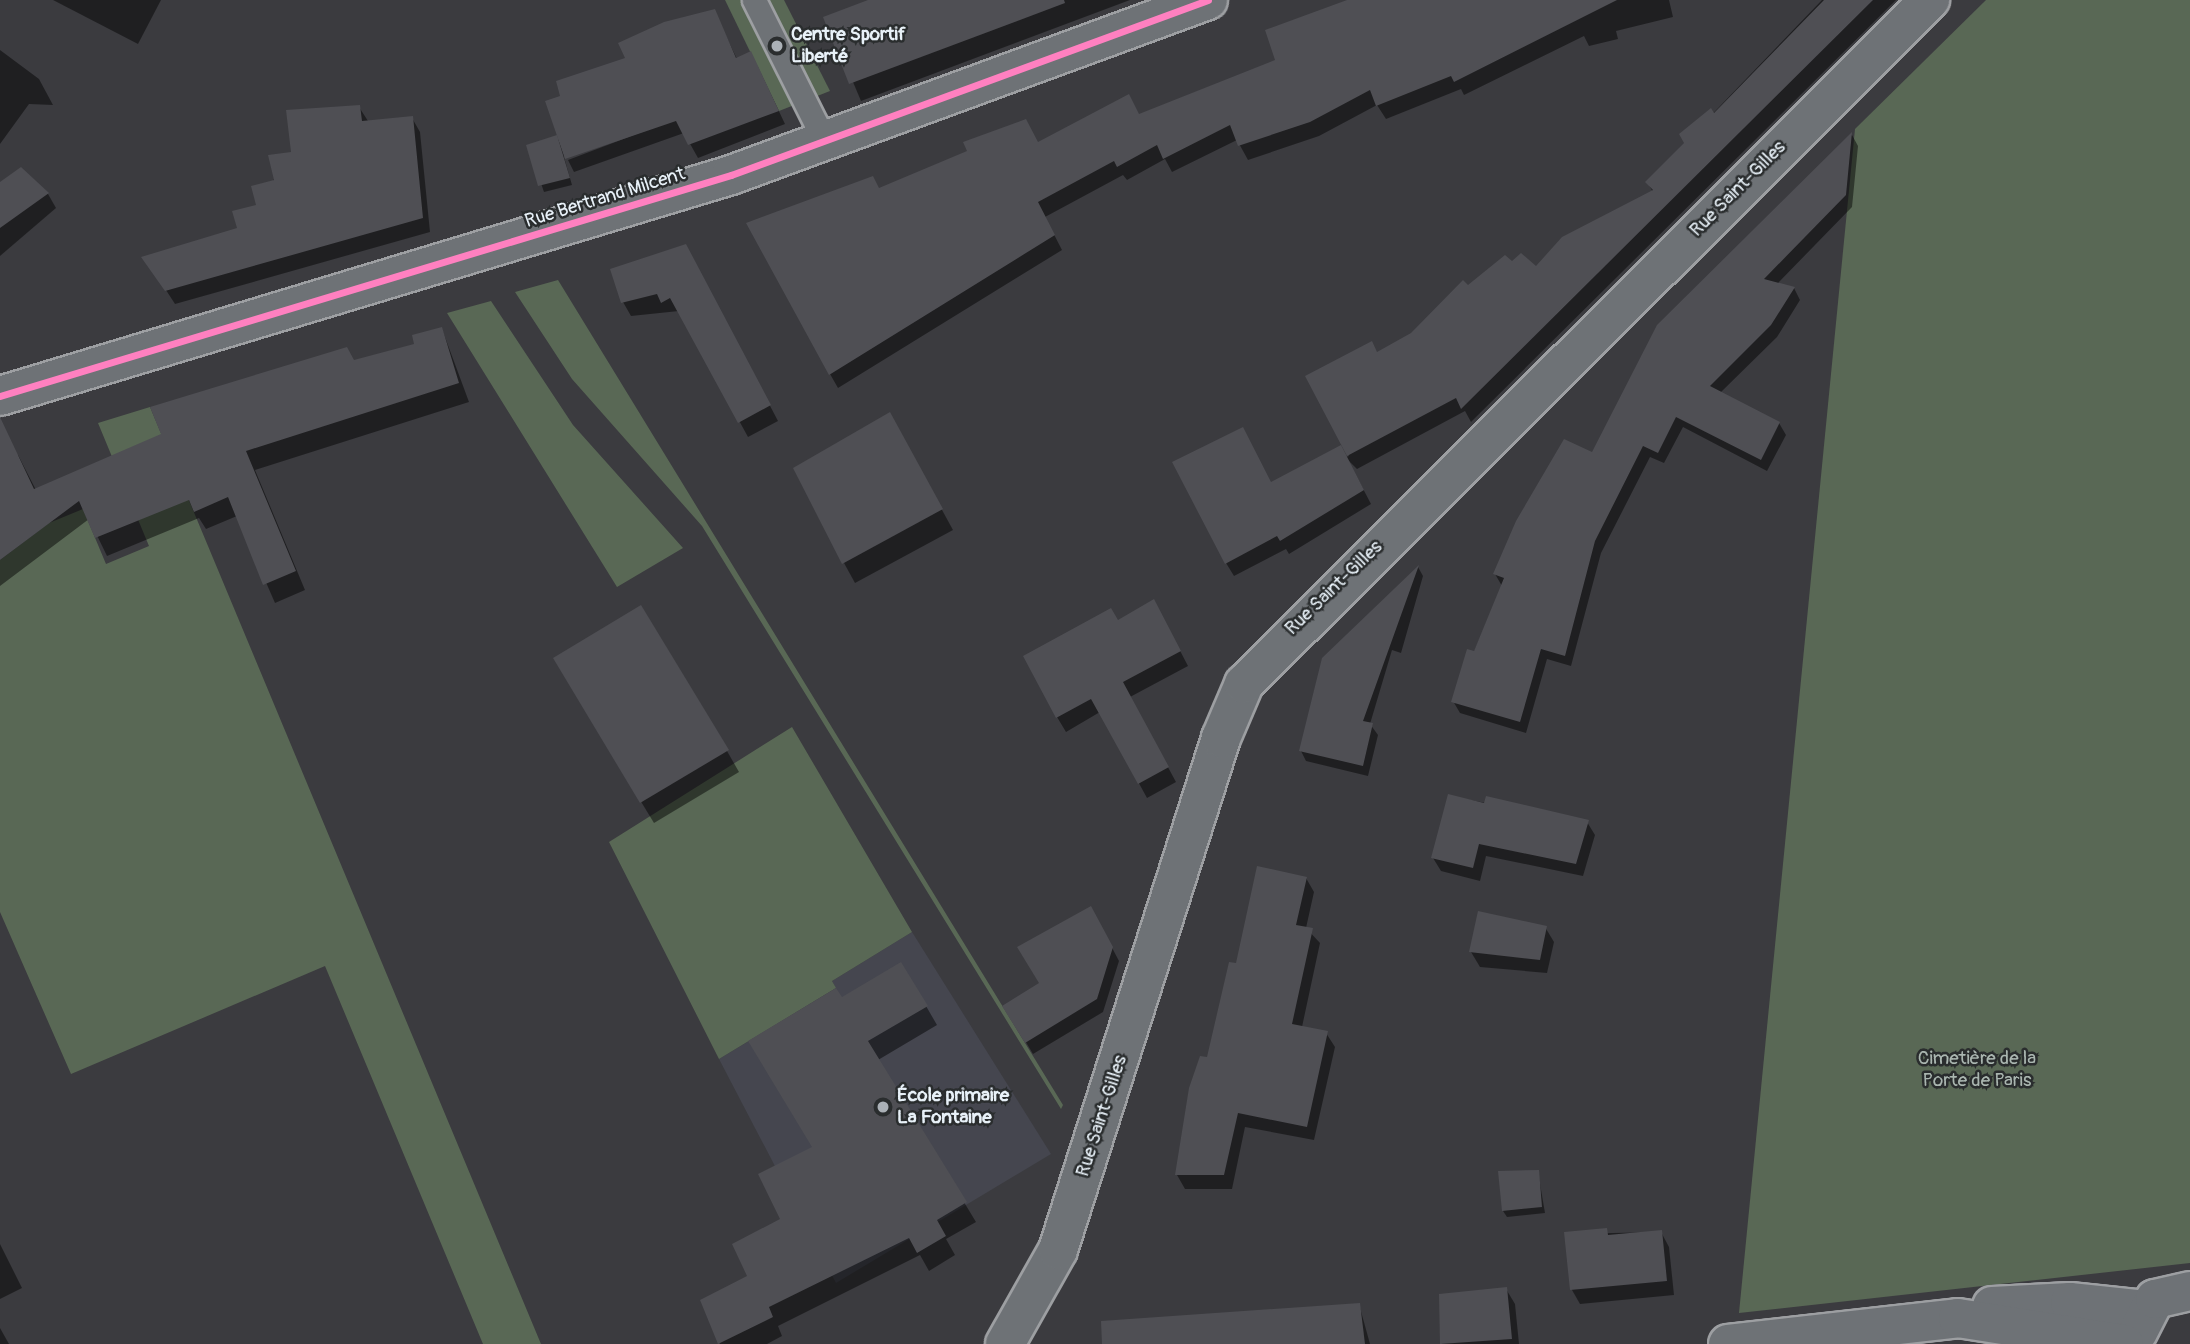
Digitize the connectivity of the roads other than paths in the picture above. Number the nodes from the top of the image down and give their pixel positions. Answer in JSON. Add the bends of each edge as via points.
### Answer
{"nodes":[{"id":1,"x":754,"y":0,"type":"edge"},
{"id":2,"x":1208,"y":0,"type":"edge"},
{"id":3,"x":1930,"y":0,"type":"edge"},
{"id":4,"x":825,"y":142,"type":"junction"},
{"id":5,"x":0,"y":396,"type":"edge"},
{"id":6,"x":2190,"y":1291,"type":"edge"},
{"id":7,"x":1958,"y":1318,"type":"junction"},
{"id":8,"x":2142,"y":1327,"type":"edge"},
{"id":9,"x":1005,"y":1344,"type":"edge"},
{"id":10,"x":1728,"y":1344,"type":"edge"},
{"id":11,"x":2124,"y":1344,"type":"edge"}],
"edges":[{"from":1,"to":4,"type":"lane"},
{"from":2,"to":4,"type":"street","name":"Rue Bertrand Milcent"},
{"from":3,"to":9,"type":"street","name":"Rue Saint-Gilles","via":[[1244,684],[1221,738],[1058,1250]]},
{"from":4,"to":5,"type":"street","name":"Rue Bertrand Milcent","via":[[671,195]]},
{"from":6,"to":8,"type":"street","via":[[2167,1293]]},
{"from":7,"to":8,"type":"street","via":[[2022,1302]]},
{"from":7,"to":10,"type":"street"},
{"from":7,"to":11,"type":"street"}]}
